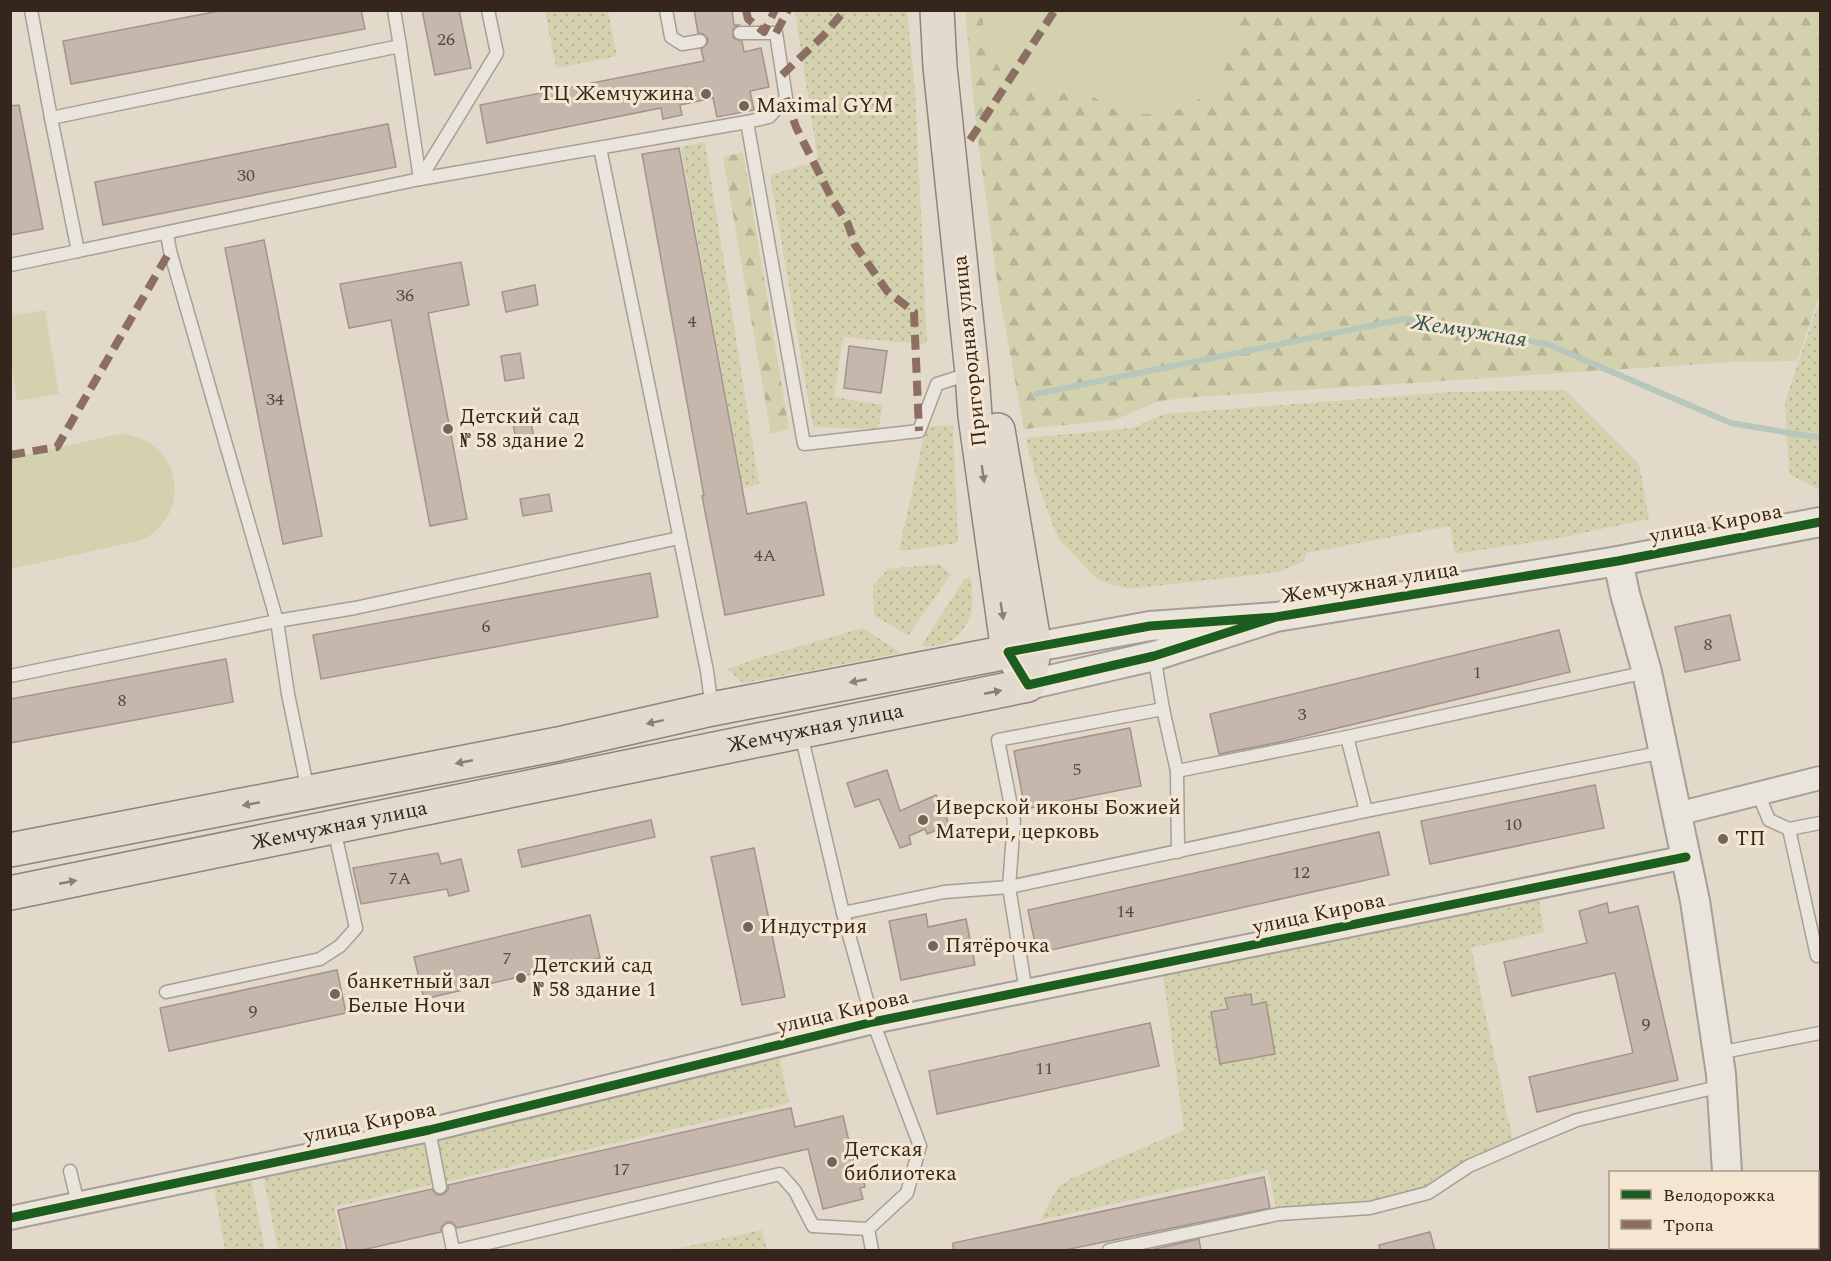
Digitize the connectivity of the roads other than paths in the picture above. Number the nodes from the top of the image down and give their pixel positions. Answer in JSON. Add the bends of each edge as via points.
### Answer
{"nodes":[{"id":1,"x":31,"y":10,"type":"edge"},
{"id":2,"x":394,"y":10,"type":"edge"},
{"id":3,"x":488,"y":10,"type":"edge"},
{"id":4,"x":666,"y":10,"type":"edge"},
{"id":5,"x":937,"y":10,"type":"edge"},
{"id":6,"x":740,"y":33,"type":"dead end"},
{"id":7,"x":700,"y":41,"type":"dead end"},
{"id":8,"x":400,"y":46,"type":"junction"},
{"id":9,"x":51,"y":118,"type":"junction"},
{"id":10,"x":747,"y":122,"type":"junction"},
{"id":11,"x":600,"y":148,"type":"junction"},
{"id":12,"x":420,"y":179,"type":"junction"},
{"id":13,"x":167,"y":234,"type":"junction"},
{"id":14,"x":959,"y":243,"type":"junction"},
{"id":15,"x":78,"y":251,"type":"junction"},
{"id":16,"x":10,"y":265,"type":"edge"},
{"id":17,"x":972,"y":373,"type":"junction"},
{"id":18,"x":1821,"y":522,"type":"edge"},
{"id":19,"x":679,"y":538,"type":"junction"},
{"id":20,"x":1618,"y":561,"type":"junction"},
{"id":21,"x":1276,"y":617,"type":"junction"},
{"id":22,"x":277,"y":621,"type":"junction"},
{"id":23,"x":1022,"y":650,"type":"junction"},
{"id":24,"x":1154,"y":656,"type":"junction"},
{"id":25,"x":937,"y":665,"type":"junction"},
{"id":26,"x":1647,"y":672,"type":"junction"},
{"id":27,"x":10,"y":676,"type":"edge"},
{"id":28,"x":1028,"y":685,"type":"junction"},
{"id":29,"x":942,"y":703,"type":"junction"},
{"id":30,"x":1163,"y":709,"type":"junction"},
{"id":31,"x":712,"y":710,"type":"junction"},
{"id":32,"x":800,"y":732,"type":"junction"},
{"id":33,"x":1347,"y":737,"type":"junction"},
{"id":34,"x":1664,"y":752,"type":"junction"},
{"id":35,"x":1177,"y":771,"type":"junction"},
{"id":36,"x":1821,"y":778,"type":"edge"},
{"id":37,"x":309,"y":792,"type":"junction"},
{"id":38,"x":1758,"y":793,"type":"junction"},
{"id":39,"x":1366,"y":812,"type":"junction"},
{"id":40,"x":1677,"y":814,"type":"junction"},
{"id":41,"x":1821,"y":823,"type":"edge"},
{"id":42,"x":334,"y":828,"type":"junction"},
{"id":43,"x":1789,"y":829,"type":"junction"},
{"id":44,"x":10,"y":850,"type":"edge"},
{"id":45,"x":1178,"y":852,"type":"junction"},
{"id":46,"x":1686,"y":857,"type":"junction"},
{"id":47,"x":1009,"y":887,"type":"junction"},
{"id":48,"x":10,"y":893,"type":"edge"},
{"id":49,"x":843,"y":913,"type":"junction"},
{"id":50,"x":1817,"y":956,"type":"dead end"},
{"id":51,"x":166,"y":992,"type":"dead end"},
{"id":52,"x":1026,"y":992,"type":"junction"},
{"id":53,"x":873,"y":1022,"type":"junction"},
{"id":54,"x":1821,"y":1033,"type":"edge"},
{"id":55,"x":1718,"y":1053,"type":"junction"},
{"id":56,"x":1722,"y":1086,"type":"junction"},
{"id":57,"x":429,"y":1130,"type":"junction"},
{"id":58,"x":70,"y":1171,"type":"dead end"},
{"id":59,"x":1727,"y":1171,"type":"edge"},
{"id":60,"x":440,"y":1187,"type":"dead end"},
{"id":61,"x":78,"y":1203,"type":"junction"},
{"id":62,"x":10,"y":1218,"type":"edge"},
{"id":63,"x":868,"y":1229,"type":"junction"},
{"id":64,"x":449,"y":1230,"type":"dead end"},
{"id":65,"x":453,"y":1251,"type":"edge"},
{"id":66,"x":459,"y":1251,"type":"edge"},
{"id":67,"x":872,"y":1251,"type":"edge"},
{"id":68,"x":1109,"y":1251,"type":"edge"}],
"edges":[{"from":1,"to":9,"type":"lane"},
{"from":2,"to":8,"type":"lane"},
{"from":3,"to":12,"type":"lane","via":[[498,53]]},
{"from":4,"to":7,"type":"lane","via":[[671,37],[682,44]]},
{"from":5,"to":14,"type":"main road","name":"Пригородная улица"},
{"from":6,"to":10,"type":"lane","via":[[776,33],[786,98],[770,117]]},
{"from":8,"to":9,"type":"lane"},
{"from":8,"to":12,"type":"lane"},
{"from":9,"to":15,"type":"lane"},
{"from":10,"to":11,"type":"lane"},
{"from":10,"to":17,"type":"lane","via":[[804,444],[919,430],[937,384]]},
{"from":11,"to":12,"type":"lane"},
{"from":11,"to":19,"type":"lane"},
{"from":12,"to":13,"type":"lane"},
{"from":13,"to":15,"type":"lane"},
{"from":13,"to":22,"type":"lane"},
{"from":14,"to":17,"type":"main road","name":"Пригородная улица"},
{"from":14,"to":23,"type":"main road","via":[[1002,450]]},
{"from":15,"to":16,"type":"lane"},
{"from":17,"to":23,"type":"main road","name":"Пригородная улица","one_way":true,"via":[[977,428]]},
{"from":18,"to":20,"type":"street","name":"улица Кирова"},
{"from":19,"to":22,"type":"lane","via":[[355,608]]},
{"from":19,"to":31,"type":"lane"},
{"from":20,"to":21,"type":"street","name":"Жемчужная улица"},
{"from":20,"to":26,"type":"street"},
{"from":21,"to":23,"type":"street","via":[[1150,626]]},
{"from":21,"to":24,"type":"street","name":"Жемчужная улица"},
{"from":22,"to":27,"type":"lane"},
{"from":22,"to":37,"type":"lane"},
{"from":23,"to":25,"type":"main road","name":"Жемчужная улица"},
{"from":23,"to":28,"type":"main road"},
{"from":24,"to":28,"type":"street","name":"Жемчужная улица"},
{"from":24,"to":30,"type":"lane"},
{"from":25,"to":29,"type":"main road","via":[[950,671],[954,680]]},
{"from":25,"to":31,"type":"main road","name":"Жемчужная улица","one_way":true},
{"from":26,"to":33,"type":"lane"},
{"from":26,"to":34,"type":"street"},
{"from":29,"to":28,"type":"main road","name":"Жемчужная улица","one_way":true},
{"from":29,"to":32,"type":"main road","name":"Жемчужная улица"},
{"from":30,"to":35,"type":"lane"},
{"from":30,"to":47,"type":"lane","via":[[998,740],[1014,821]]},
{"from":31,"to":37,"type":"main road","name":"Жемчужная улица","one_way":true},
{"from":32,"to":42,"type":"main road","name":"Жемчужная улица"},
{"from":32,"to":49,"type":"lane"},
{"from":33,"to":35,"type":"lane"},
{"from":33,"to":39,"type":"lane"},
{"from":34,"to":39,"type":"lane"},
{"from":34,"to":40,"type":"street"},
{"from":35,"to":45,"type":"lane"},
{"from":36,"to":38,"type":"street"},
{"from":37,"to":44,"type":"main road","name":"Жемчужная улица","one_way":true},
{"from":38,"to":40,"type":"street"},
{"from":38,"to":43,"type":"lane","via":[[1769,820]]},
{"from":39,"to":45,"type":"lane"},
{"from":40,"to":46,"type":"street"},
{"from":41,"to":43,"type":"lane"},
{"from":48,"to":42,"type":"main road","name":"Жемчужная улица","one_way":true},
{"from":42,"to":51,"type":"lane","via":[[356,928],[340,946],[320,959]]},
{"from":43,"to":50,"type":"lane"},
{"from":45,"to":47,"type":"lane"},
{"from":46,"to":52,"type":"street","name":"улица Кирова"},
{"from":46,"to":55,"type":"street"},
{"from":47,"to":49,"type":"lane","via":[[944,892]]},
{"from":47,"to":52,"type":"lane"},
{"from":49,"to":53,"type":"lane"},
{"from":52,"to":53,"type":"street","name":"улица Кирова"},
{"from":53,"to":57,"type":"street","name":"улица Кирова"},
{"from":53,"to":63,"type":"lane","via":[[920,1146],[907,1193]]},
{"from":54,"to":55,"type":"lane"},
{"from":55,"to":56,"type":"street"},
{"from":56,"to":59,"type":"street"},
{"from":56,"to":68,"type":"lane","via":[[1577,1120],[1469,1166],[1428,1193],[1370,1208],[1280,1214]]},
{"from":57,"to":60,"type":"lane"},
{"from":57,"to":61,"type":"street","name":"улица Кирова"},
{"from":58,"to":61,"type":"lane"},
{"from":61,"to":62,"type":"street","name":"улица Кирова"},
{"from":63,"to":66,"type":"lane","via":[[813,1226],[795,1191],[780,1174]]},
{"from":63,"to":67,"type":"lane"},
{"from":64,"to":65,"type":"lane"}]}
